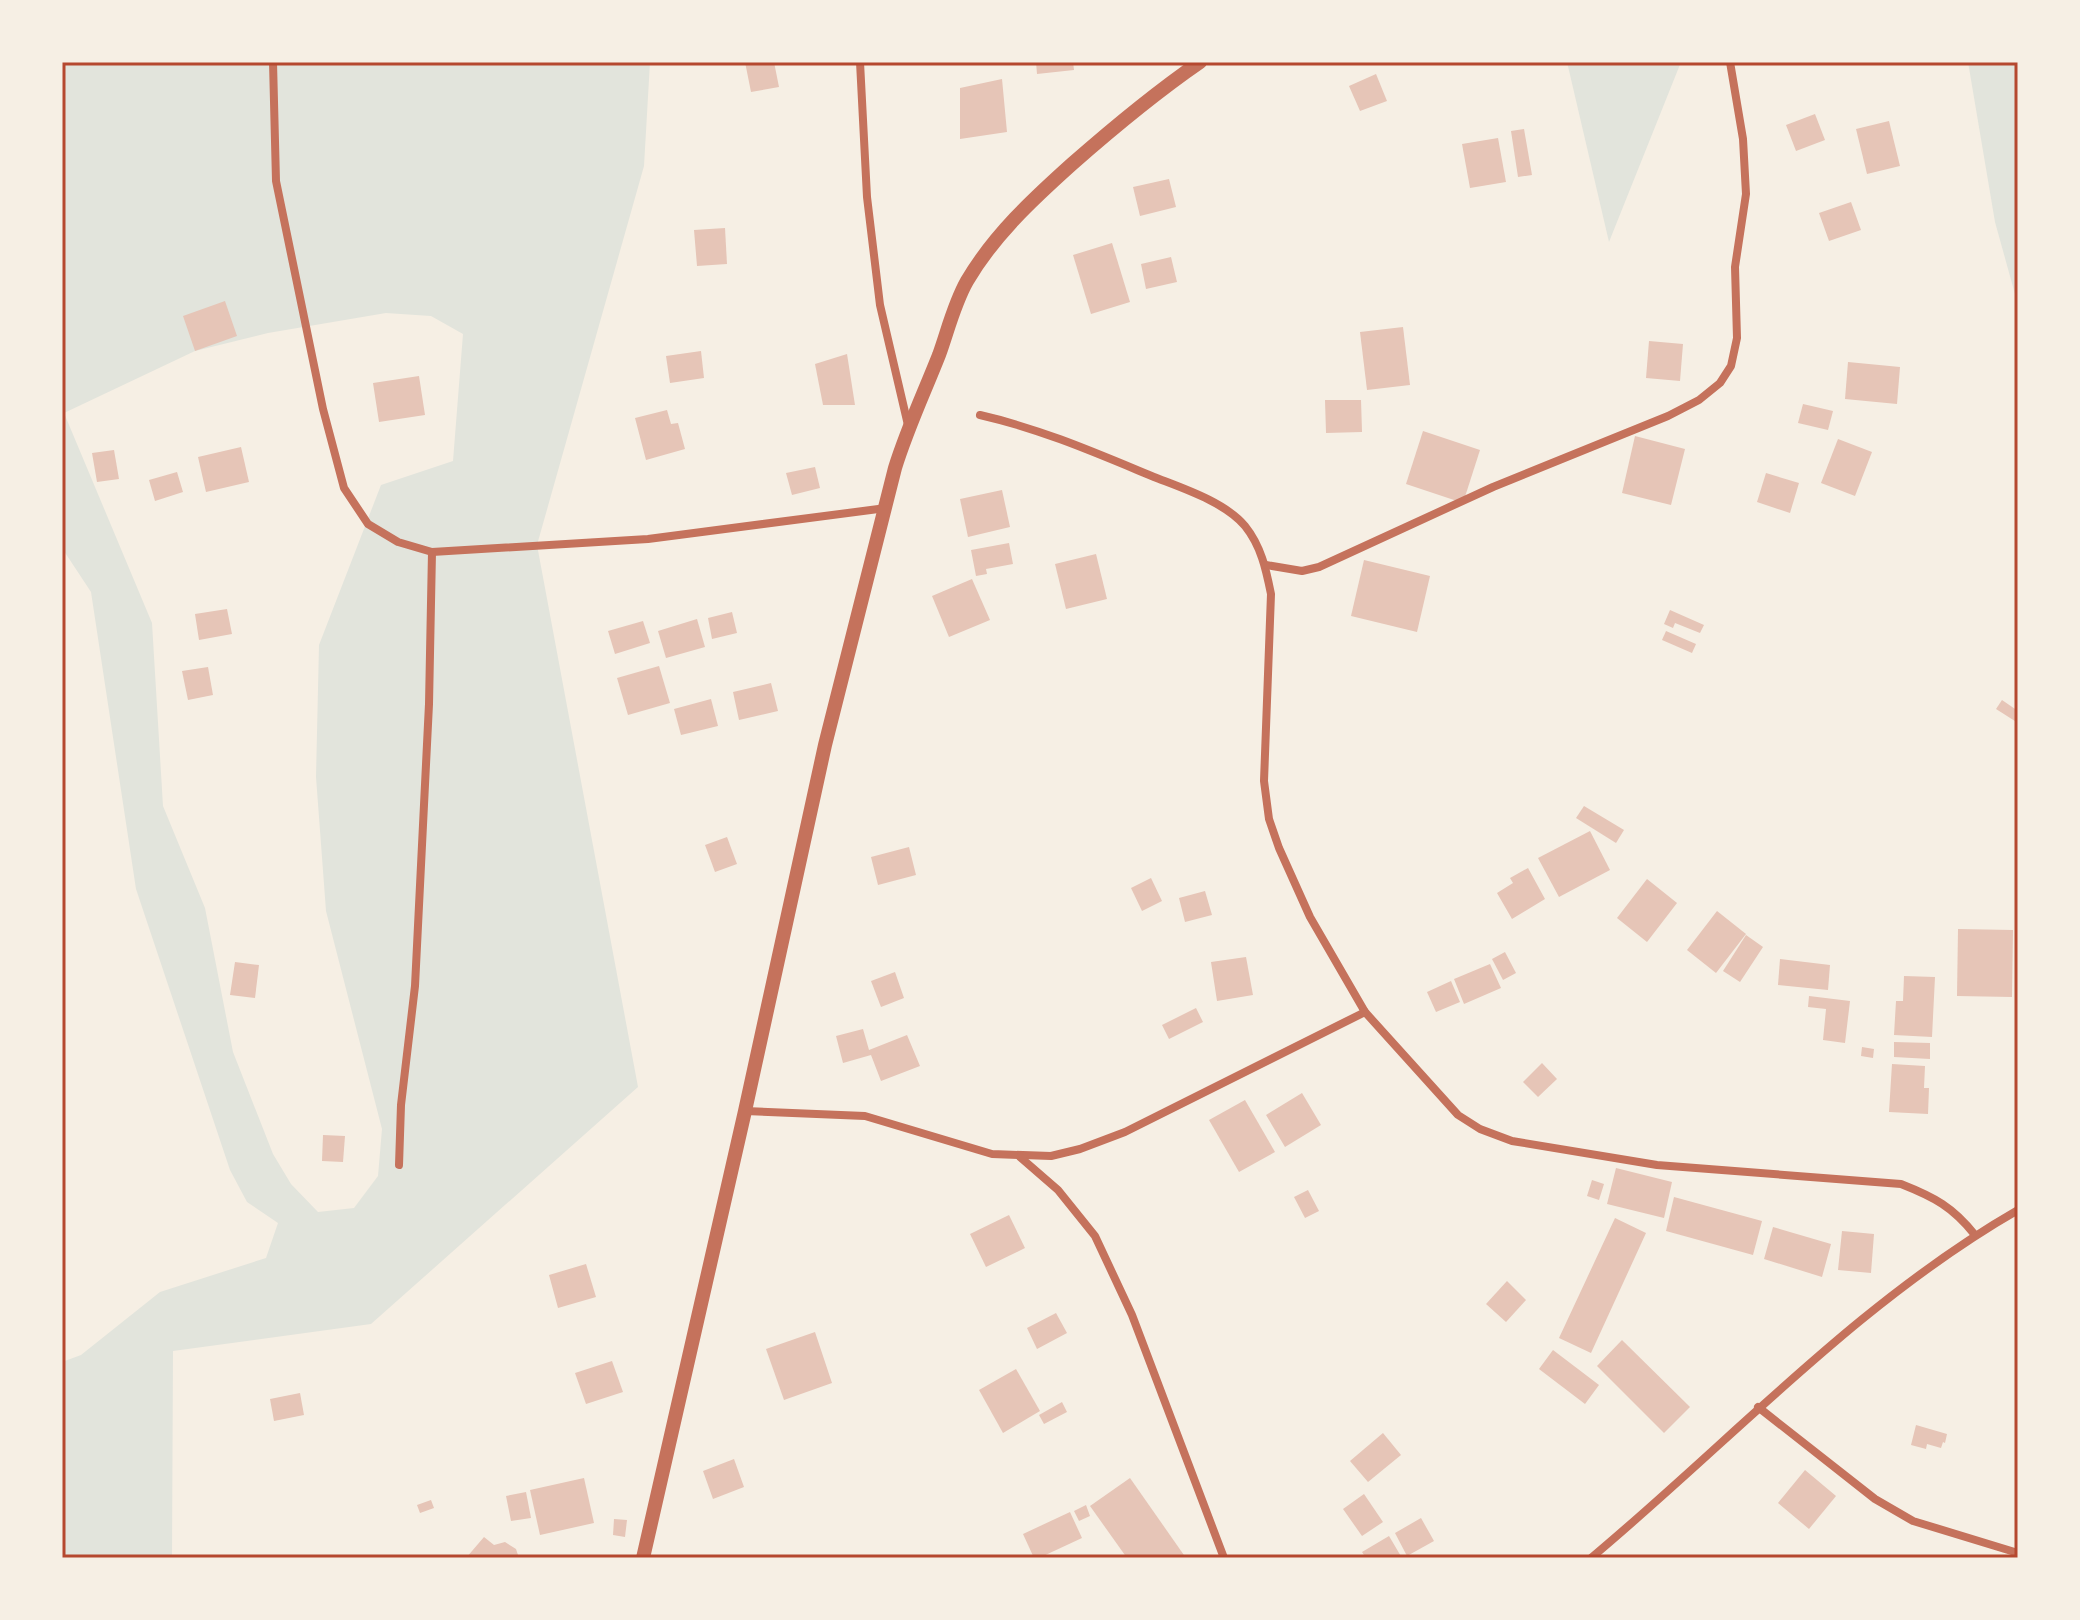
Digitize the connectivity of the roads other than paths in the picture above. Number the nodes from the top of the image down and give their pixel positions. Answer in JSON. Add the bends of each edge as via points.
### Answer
{"nodes":[{"id":1,"x":273,"y":62,"type":"edge"},
{"id":2,"x":860,"y":62,"type":"edge"},
{"id":3,"x":1200,"y":62,"type":"edge"},
{"id":4,"x":1730,"y":62,"type":"edge"},
{"id":5,"x":980,"y":415,"type":"dead end"},
{"id":6,"x":908,"y":426,"type":"junction"},
{"id":7,"x":886,"y":508,"type":"junction"},
{"id":8,"x":432,"y":552,"type":"junction"},
{"id":9,"x":1266,"y":565,"type":"junction"},
{"id":10,"x":1365,"y":1012,"type":"junction"},
{"id":11,"x":745,"y":1111,"type":"junction"},
{"id":12,"x":1019,"y":1157,"type":"junction"},
{"id":13,"x":399,"y":1165,"type":"dead end"},
{"id":14,"x":2018,"y":1210,"type":"edge"},
{"id":15,"x":1975,"y":1235,"type":"junction"},
{"id":16,"x":1758,"y":1407,"type":"junction"},
{"id":17,"x":2018,"y":1553,"type":"edge"},
{"id":18,"x":643,"y":1558,"type":"edge"},
{"id":19,"x":1224,"y":1558,"type":"edge"},
{"id":20,"x":1591,"y":1558,"type":"edge"}],
"edges":[{"from":1,"to":8,"type":"street","via":[[276,181],[344,488],[368,524],[398,542]]},
{"from":2,"to":6,"type":"street","via":[[867,197],[880,305]]},
{"from":3,"to":6,"type":"street","via":[[1089,149],[1018,214],[989,249],[957,303]]},
{"from":4,"to":9,"type":"street","via":[[1746,194],[1735,267],[1737,338],[1731,366],[1720,383],[1668,416],[1493,487],[1319,567],[1302,571]]},
{"from":5,"to":9,"type":"street","via":[[1042,431],[1194,492],[1243,523]]},
{"from":6,"to":7,"type":"street"},
{"from":7,"to":8,"type":"street","via":[[648,539]]},
{"from":7,"to":11,"type":"street","via":[[825,745]]},
{"from":8,"to":13,"type":"street","via":[[415,986]]},
{"from":9,"to":10,"type":"street","via":[[1271,594],[1264,746],[1269,819],[1310,917]]},
{"from":10,"to":12,"type":"street","via":[[1125,1132],[1051,1156]]},
{"from":10,"to":15,"type":"street","via":[[1458,1115],[1512,1141],[1709,1171],[1901,1184],[1957,1212]]},
{"from":11,"to":12,"type":"street","via":[[865,1116],[960,1146]]},
{"from":11,"to":18,"type":"street"},
{"from":12,"to":19,"type":"street","via":[[1058,1190],[1095,1236],[1132,1315]]},
{"from":14,"to":15,"type":"street"},
{"from":15,"to":16,"type":"street"},
{"from":16,"to":17,"type":"street","via":[[1875,1499],[1913,1521]]},
{"from":16,"to":20,"type":"street"}]}
